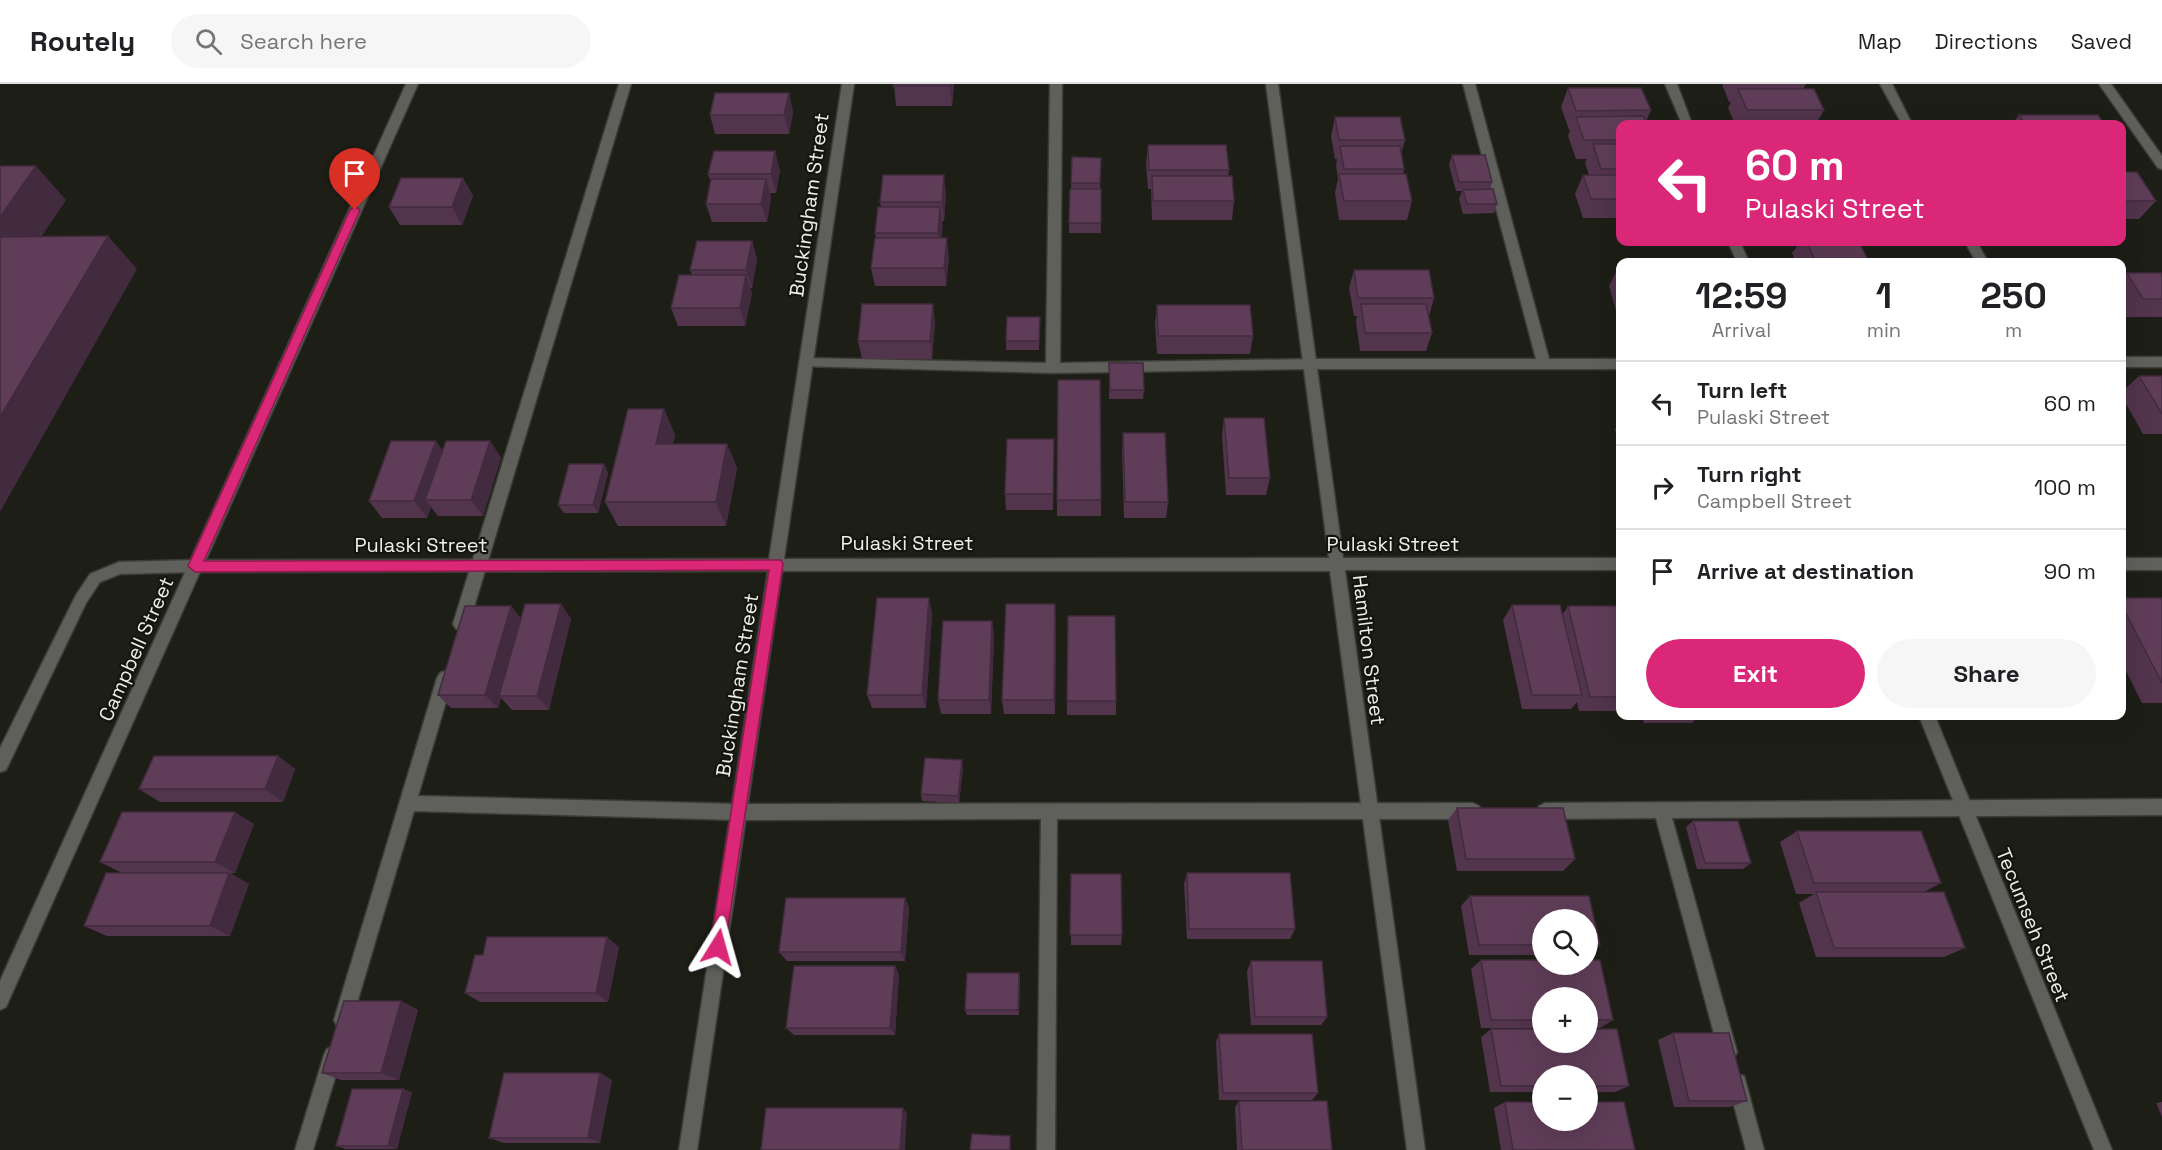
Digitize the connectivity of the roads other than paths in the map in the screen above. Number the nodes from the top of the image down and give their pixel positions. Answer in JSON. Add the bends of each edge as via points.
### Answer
{"nodes":[{"id":1,"x":412,"y":84,"type":"edge"},
{"id":2,"x":625,"y":84,"type":"edge"},
{"id":3,"x":848,"y":84,"type":"edge"},
{"id":4,"x":1056,"y":84,"type":"edge"},
{"id":5,"x":1272,"y":84,"type":"edge"},
{"id":6,"x":1469,"y":84,"type":"edge"},
{"id":7,"x":1671,"y":84,"type":"edge"},
{"id":8,"x":1886,"y":84,"type":"edge"},
{"id":9,"x":2105,"y":84,"type":"edge"},
{"id":10,"x":1686,"y":120,"type":"edge"},
{"id":11,"x":1906,"y":120,"type":"edge"},
{"id":12,"x":2162,"y":165,"type":"edge"},
{"id":13,"x":2126,"y":362,"type":"edge"},
{"id":14,"x":2162,"y":362,"type":"edge"},
{"id":15,"x":806,"y":363,"type":"junction"},
{"id":16,"x":1310,"y":364,"type":"junction"},
{"id":17,"x":1544,"y":364,"type":"junction"},
{"id":18,"x":1616,"y":364,"type":"edge"},
{"id":19,"x":1053,"y":368,"type":"junction"},
{"id":20,"x":776,"y":564,"type":"junction"},
{"id":21,"x":1616,"y":564,"type":"edge"},
{"id":22,"x":2126,"y":564,"type":"edge"},
{"id":23,"x":2162,"y":564,"type":"edge"},
{"id":24,"x":1337,"y":565,"type":"junction"},
{"id":25,"x":195,"y":566,"type":"junction"},
{"id":26,"x":478,"y":566,"type":"junction"},
{"id":27,"x":458,"y":633,"type":"edge"},
{"id":28,"x":448,"y":667,"type":"edge"},
{"id":29,"x":1929,"y":720,"type":"edge"},
{"id":30,"x":0,"y":765,"type":"edge"},
{"id":31,"x":408,"y":803,"type":"junction"},
{"id":32,"x":1963,"y":807,"type":"junction"},
{"id":33,"x":2162,"y":807,"type":"edge"},
{"id":34,"x":1486,"y":811,"type":"edge"},
{"id":35,"x":1533,"y":811,"type":"edge"},
{"id":36,"x":1662,"y":811,"type":"junction"},
{"id":37,"x":738,"y":812,"type":"junction"},
{"id":38,"x":1369,"y":812,"type":"junction"},
{"id":39,"x":1049,"y":813,"type":"junction"},
{"id":40,"x":0,"y":1001,"type":"edge"},
{"id":41,"x":304,"y":1150,"type":"edge"},
{"id":42,"x":688,"y":1150,"type":"edge"},
{"id":43,"x":1046,"y":1150,"type":"edge"},
{"id":44,"x":1416,"y":1150,"type":"edge"},
{"id":45,"x":1755,"y":1150,"type":"edge"},
{"id":46,"x":2103,"y":1150,"type":"edge"}],
"edges":[{"from":1,"to":25,"type":"street","name":"Campbell Street"},
{"from":2,"to":26,"type":"street"},
{"from":3,"to":15,"type":"street","name":"Buckingham Street"},
{"from":4,"to":19,"type":"street"},
{"from":5,"to":16,"type":"street","name":"Hamilton Street"},
{"from":6,"to":17,"type":"street"},
{"from":7,"to":10,"type":"street"},
{"from":8,"to":11,"type":"street"},
{"from":9,"to":12,"type":"street"},
{"from":13,"to":14,"type":"street"},
{"from":15,"to":19,"type":"street"},
{"from":15,"to":20,"type":"street","name":"Buckingham Street"},
{"from":16,"to":17,"type":"street"},
{"from":16,"to":19,"type":"street"},
{"from":16,"to":24,"type":"street","name":"Hamilton Street"},
{"from":17,"to":18,"type":"street"},
{"from":20,"to":24,"type":"street","name":"Pulaski Street"},
{"from":20,"to":26,"type":"street","name":"Pulaski Street"},
{"from":20,"to":37,"type":"street","name":"Buckingham Street"},
{"from":21,"to":24,"type":"street","name":"Pulaski Street"},
{"from":22,"to":23,"type":"street"},
{"from":24,"to":38,"type":"street","name":"Hamilton Street"},
{"from":25,"to":26,"type":"street","name":"Pulaski Street"},
{"from":25,"to":30,"type":"street","name":"Pulaski Street","via":[[119,568],[95,578]]},
{"from":25,"to":40,"type":"street","name":"Campbell Street"},
{"from":26,"to":27,"type":"street"},
{"from":28,"to":31,"type":"street"},
{"from":29,"to":32,"type":"street","name":"Tecumseh Street"},
{"from":31,"to":37,"type":"street"},
{"from":31,"to":41,"type":"street"},
{"from":32,"to":33,"type":"street"},
{"from":32,"to":36,"type":"street"},
{"from":32,"to":46,"type":"street","name":"Tecumseh Street"},
{"from":34,"to":38,"type":"street"},
{"from":35,"to":36,"type":"street"},
{"from":36,"to":45,"type":"street"},
{"from":37,"to":39,"type":"street"},
{"from":37,"to":42,"type":"street","name":"Buckingham Street"},
{"from":38,"to":39,"type":"street"},
{"from":38,"to":44,"type":"street","name":"Hamilton Street"},
{"from":39,"to":43,"type":"street"}]}
